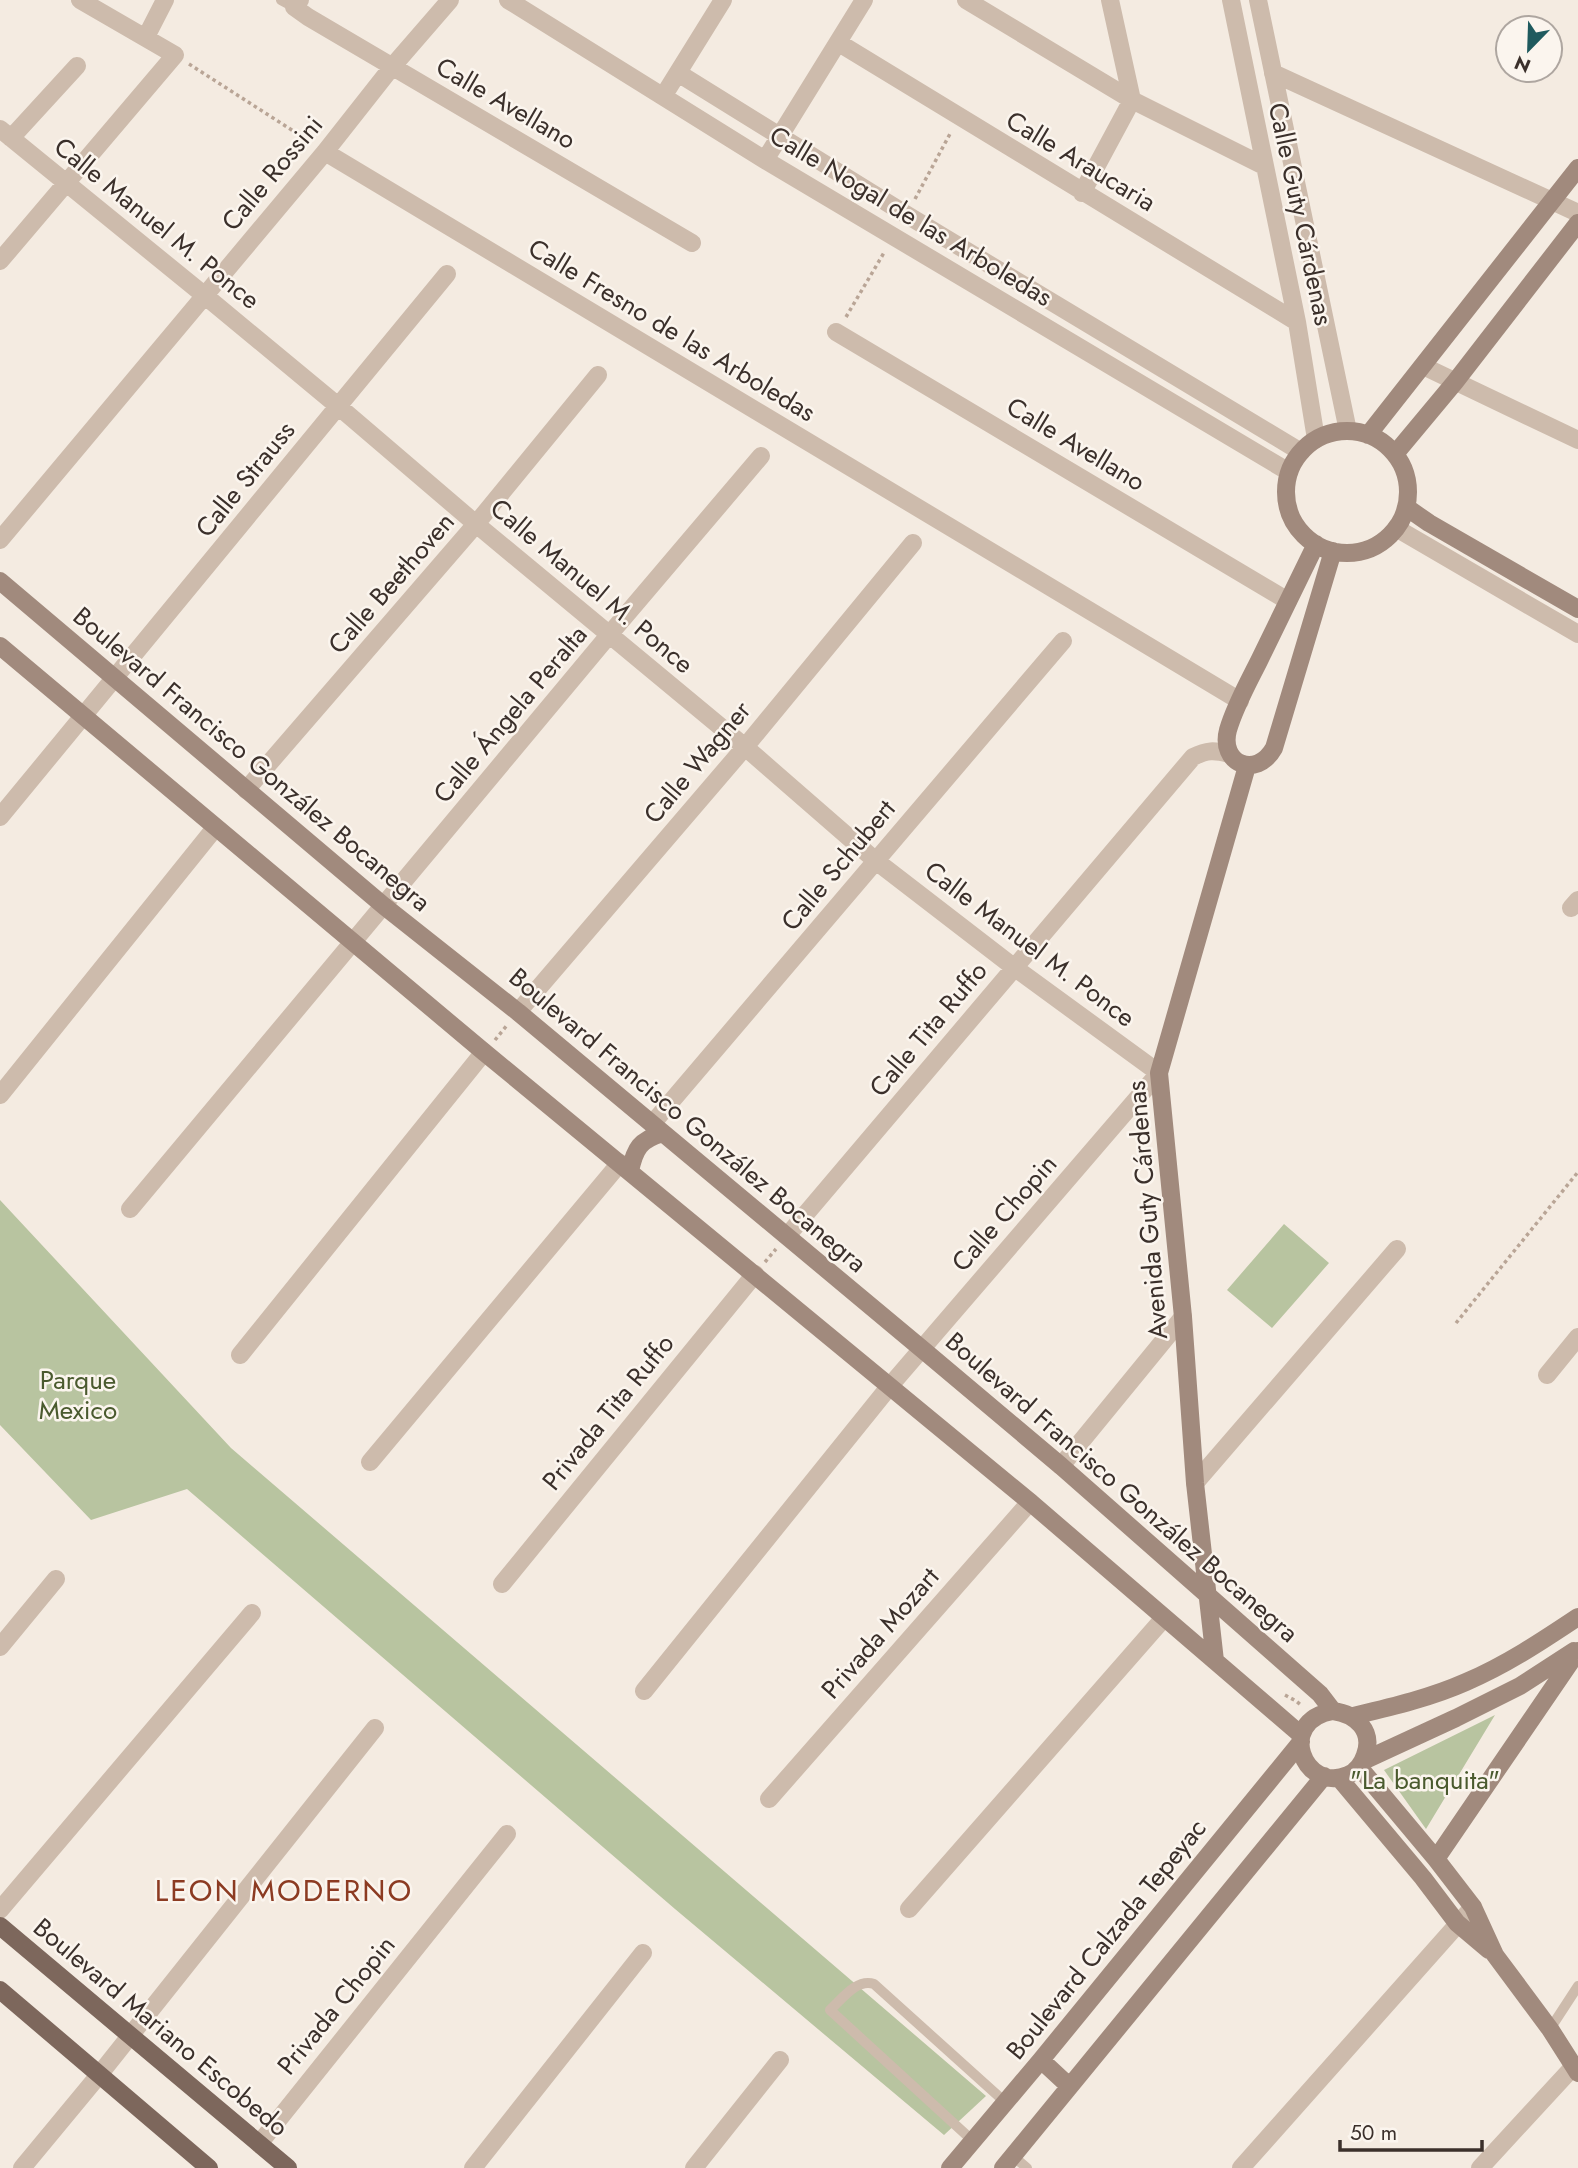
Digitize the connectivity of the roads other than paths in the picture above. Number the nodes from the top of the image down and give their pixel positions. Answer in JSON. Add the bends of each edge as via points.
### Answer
{"nodes":[{"id":1,"x":80,"y":0,"type":"edge"},
{"id":2,"x":165,"y":0,"type":"edge"},
{"id":3,"x":450,"y":0,"type":"edge"},
{"id":4,"x":508,"y":0,"type":"edge"},
{"id":5,"x":723,"y":0,"type":"edge"},
{"id":6,"x":864,"y":0,"type":"edge"},
{"id":7,"x":966,"y":0,"type":"edge"},
{"id":8,"x":1110,"y":0,"type":"edge"},
{"id":9,"x":1231,"y":0,"type":"edge"},
{"id":10,"x":1258,"y":0,"type":"edge"},
{"id":11,"x":292,"y":3,"type":"edge"},
{"id":12,"x":146,"y":37,"type":"junction"},
{"id":13,"x":839,"y":43,"type":"junction"},
{"id":14,"x":77,"y":66,"type":"dead end"},
{"id":15,"x":393,"y":67,"type":"junction"},
{"id":16,"x":678,"y":73,"type":"junction"},
{"id":17,"x":1273,"y":73,"type":"junction"},
{"id":18,"x":664,"y":95,"type":"junction"},
{"id":19,"x":1132,"y":100,"type":"junction"},
{"id":20,"x":5,"y":133,"type":"edge"},
{"id":21,"x":780,"y":135,"type":"junction"},
{"id":22,"x":325,"y":152,"type":"junction"},
{"id":23,"x":765,"y":160,"type":"junction"},
{"id":24,"x":1264,"y":166,"type":"junction"},
{"id":25,"x":1578,"y":168,"type":"edge"},
{"id":26,"x":65,"y":183,"type":"junction"},
{"id":27,"x":1082,"y":193,"type":"junction"},
{"id":28,"x":1553,"y":201,"type":"junction"},
{"id":29,"x":1578,"y":213,"type":"edge"},
{"id":30,"x":1578,"y":223,"type":"edge"},
{"id":31,"x":692,"y":243,"type":"dead end"},
{"id":32,"x":0,"y":261,"type":"edge"},
{"id":33,"x":447,"y":274,"type":"dead end"},
{"id":34,"x":205,"y":295,"type":"junction"},
{"id":35,"x":1297,"y":321,"type":"junction"},
{"id":36,"x":836,"y":332,"type":"road end"},
{"id":37,"x":1423,"y":366,"type":"junction"},
{"id":38,"x":598,"y":376,"type":"dead end"},
{"id":39,"x":1455,"y":382,"type":"junction"},
{"id":40,"x":338,"y":406,"type":"junction"},
{"id":41,"x":1348,"y":431,"type":"junction"},
{"id":42,"x":1368,"y":435,"type":"junction"},
{"id":43,"x":1317,"y":439,"type":"junction"},
{"id":44,"x":1578,"y":440,"type":"edge"},
{"id":45,"x":1301,"y":452,"type":"junction"},
{"id":46,"x":1395,"y":454,"type":"junction"},
{"id":47,"x":761,"y":456,"type":"dead end"},
{"id":48,"x":1289,"y":472,"type":"junction"},
{"id":49,"x":1406,"y":507,"type":"junction"},
{"id":50,"x":476,"y":524,"type":"junction"},
{"id":51,"x":1396,"y":528,"type":"junction"},
{"id":52,"x":0,"y":540,"type":"edge"},
{"id":53,"x":913,"y":543,"type":"dead end"},
{"id":54,"x":1316,"y":544,"type":"junction"},
{"id":55,"x":1333,"y":551,"type":"junction"},
{"id":56,"x":0,"y":581,"type":"edge"},
{"id":57,"x":1288,"y":601,"type":"junction"},
{"id":58,"x":1578,"y":609,"type":"edge"},
{"id":59,"x":1578,"y":634,"type":"edge"},
{"id":60,"x":609,"y":635,"type":"junction"},
{"id":61,"x":1063,"y":641,"type":"dead end"},
{"id":62,"x":0,"y":646,"type":"edge"},
{"id":63,"x":114,"y":678,"type":"junction"},
{"id":64,"x":1240,"y":701,"type":"junction"},
{"id":65,"x":83,"y":716,"type":"junction"},
{"id":66,"x":745,"y":747,"type":"junction"},
{"id":67,"x":1229,"y":754,"type":"junction"},
{"id":68,"x":1247,"y":766,"type":"junction"},
{"id":69,"x":246,"y":790,"type":"junction"},
{"id":70,"x":0,"y":817,"type":"edge"},
{"id":71,"x":215,"y":828,"type":"junction"},
{"id":72,"x":876,"y":860,"type":"junction"},
{"id":73,"x":384,"y":906,"type":"junction"},
{"id":74,"x":354,"y":942,"type":"junction"},
{"id":75,"x":1014,"y":968,"type":"junction"},
{"id":76,"x":518,"y":1012,"type":"junction"},
{"id":77,"x":484,"y":1052,"type":"junction"},
{"id":78,"x":1159,"y":1073,"type":"junction"},
{"id":79,"x":0,"y":1095,"type":"edge"},
{"id":80,"x":658,"y":1128,"type":"junction"},
{"id":81,"x":625,"y":1167,"type":"junction"},
{"id":82,"x":130,"y":1209,"type":"dead end"},
{"id":83,"x":787,"y":1236,"type":"junction"},
{"id":84,"x":1396,"y":1249,"type":"dead end"},
{"id":85,"x":755,"y":1274,"type":"junction"},
{"id":86,"x":1183,"y":1317,"type":"junction"},
{"id":87,"x":1578,"y":1337,"type":"edge"},
{"id":88,"x":922,"y":1349,"type":"junction"},
{"id":89,"x":240,"y":1355,"type":"dead end"},
{"id":90,"x":1547,"y":1375,"type":"dead end"},
{"id":91,"x":889,"y":1387,"type":"junction"},
{"id":92,"x":370,"y":1462,"type":"dead end"},
{"id":93,"x":1061,"y":1466,"type":"junction"},
{"id":94,"x":1195,"y":1483,"type":"junction"},
{"id":95,"x":1030,"y":1502,"type":"junction"},
{"id":96,"x":56,"y":1579,"type":"dead end"},
{"id":97,"x":502,"y":1584,"type":"dead end"},
{"id":98,"x":1208,"y":1593,"type":"junction"},
{"id":99,"x":252,"y":1613,"type":"dead end"},
{"id":100,"x":1578,"y":1617,"type":"edge"},
{"id":101,"x":1164,"y":1618,"type":"junction"},
{"id":102,"x":0,"y":1647,"type":"edge"},
{"id":103,"x":1578,"y":1649,"type":"edge"},
{"id":104,"x":1215,"y":1661,"type":"junction"},
{"id":105,"x":644,"y":1691,"type":"dead end"},
{"id":106,"x":1333,"y":1711,"type":"junction"},
{"id":107,"x":1353,"y":1716,"type":"junction"},
{"id":108,"x":375,"y":1728,"type":"dead end"},
{"id":109,"x":1301,"y":1738,"type":"junction"},
{"id":110,"x":1361,"y":1764,"type":"junction"},
{"id":111,"x":1332,"y":1777,"type":"junction"},
{"id":112,"x":769,"y":1799,"type":"dead end"},
{"id":113,"x":507,"y":1834,"type":"dead end"},
{"id":114,"x":1436,"y":1859,"type":"junction"},
{"id":115,"x":1473,"y":1907,"type":"junction"},
{"id":116,"x":909,"y":1909,"type":"dead end"},
{"id":117,"x":0,"y":1910,"type":"edge"},
{"id":118,"x":1457,"y":1923,"type":"junction"},
{"id":119,"x":0,"y":1926,"type":"edge"},
{"id":120,"x":643,"y":1953,"type":"dead end"},
{"id":121,"x":1495,"y":1955,"type":"junction"},
{"id":122,"x":1578,"y":1986,"type":"edge"},
{"id":123,"x":0,"y":1990,"type":"edge"},
{"id":124,"x":1550,"y":2029,"type":"junction"},
{"id":125,"x":130,"y":2036,"type":"junction"},
{"id":126,"x":780,"y":2060,"type":"dead end"},
{"id":127,"x":1041,"y":2060,"type":"junction"},
{"id":128,"x":1576,"y":2069,"type":"edge"},
{"id":129,"x":99,"y":2076,"type":"junction"},
{"id":130,"x":1069,"y":2086,"type":"junction"},
{"id":131,"x":1005,"y":2102,"type":"junction"},
{"id":132,"x":973,"y":2141,"type":"junction"},
{"id":133,"x":259,"y":2144,"type":"junction"},
{"id":134,"x":1008,"y":2162,"type":"edge"},
{"id":135,"x":22,"y":2168,"type":"edge"},
{"id":136,"x":209,"y":2168,"type":"edge"},
{"id":137,"x":288,"y":2168,"type":"edge"},
{"id":138,"x":473,"y":2168,"type":"edge"},
{"id":139,"x":694,"y":2168,"type":"edge"},
{"id":140,"x":950,"y":2168,"type":"edge"},
{"id":141,"x":1027,"y":2168,"type":"edge"},
{"id":142,"x":1241,"y":2168,"type":"edge"},
{"id":143,"x":1480,"y":2168,"type":"edge"}],
"edges":[{"from":1,"to":12,"type":"street"},
{"from":2,"to":12,"type":"street"},
{"from":3,"to":15,"type":"street","name":"Calle Rossini"},
{"from":4,"to":18,"type":"street","name":"Calle Nogal de las Arboledas"},
{"from":5,"to":16,"type":"street"},
{"from":6,"to":13,"type":"street"},
{"from":7,"to":19,"type":"street"},
{"from":8,"to":19,"type":"street"},
{"from":9,"to":24,"type":"street","name":"Calle Guty Cárdenas"},
{"from":10,"to":17,"type":"street","name":"Calle Guty Cárdenas"},
{"from":11,"to":15,"type":"street","name":"Calle Avellano"},
{"from":12,"to":26,"type":"street","via":[[175,55]]},
{"from":13,"to":21,"type":"street"},
{"from":13,"to":27,"type":"street","name":"Calle Araucaria"},
{"from":14,"to":20,"type":"street"},
{"from":15,"to":22,"type":"street","name":"Calle Rossini"},
{"from":15,"to":31,"type":"street","name":"Calle Avellano"},
{"from":16,"to":18,"type":"street"},
{"from":16,"to":21,"type":"street","name":"Calle Nogal de las Arboledas"},
{"from":17,"to":28,"type":"street"},
{"from":17,"to":41,"type":"street","name":"Calle Guty Cárdenas"},
{"from":18,"to":23,"type":"street","name":"Calle Nogal de las Arboledas"},
{"from":19,"to":24,"type":"street"},
{"from":19,"to":27,"type":"street"},
{"from":20,"to":26,"type":"street","name":"Calle Manuel M. Ponce"},
{"from":21,"to":23,"type":"street"},
{"from":21,"to":45,"type":"street","name":"Calle Nogal de las Arboledas"},
{"from":22,"to":34,"type":"street","name":"Calle Rossini"},
{"from":22,"to":64,"type":"street","name":"Calle Fresno de las Arboledas"},
{"from":23,"to":48,"type":"street","name":"Calle Nogal de las Arboledas"},
{"from":24,"to":35,"type":"street","name":"Calle Guty Cárdenas"},
{"from":25,"to":28,"type":"main road"},
{"from":26,"to":32,"type":"street"},
{"from":26,"to":34,"type":"street","name":"Calle Manuel M. Ponce"},
{"from":27,"to":35,"type":"street","name":"Calle Araucaria"},
{"from":28,"to":29,"type":"street"},
{"from":28,"to":37,"type":"main road"},
{"from":30,"to":39,"type":"main road"},
{"from":33,"to":40,"type":"street","name":"Calle Strauss"},
{"from":34,"to":40,"type":"street","name":"Calle Manuel M. Ponce"},
{"from":34,"to":52,"type":"street","name":"Calle Rossini"},
{"from":35,"to":43,"type":"street","name":"Calle Guty Cárdenas"},
{"from":36,"to":57,"type":"street","name":"Calle Avellano"},
{"from":37,"to":39,"type":"street"},
{"from":37,"to":42,"type":"main road"},
{"from":38,"to":50,"type":"street","name":"Calle Beethoven"},
{"from":39,"to":44,"type":"street"},
{"from":39,"to":46,"type":"main road"},
{"from":40,"to":50,"type":"street","name":"Calle Manuel M. Ponce"},
{"from":40,"to":63,"type":"street","name":"Calle Strauss"},
{"from":41,"to":42,"type":"main road"},
{"from":41,"to":43,"type":"main road"},
{"from":42,"to":46,"type":"main road"},
{"from":43,"to":45,"type":"main road"},
{"from":45,"to":48,"type":"main road"},
{"from":46,"to":49,"type":"main road","via":[[1408,488]]},
{"from":47,"to":60,"type":"street","name":"Calle Ángela Peralta"},
{"from":48,"to":54,"type":"main road","via":[[1290,513],[1303,534]]},
{"from":49,"to":51,"type":"main road"},
{"from":49,"to":58,"type":"main road"},
{"from":50,"to":60,"type":"street","name":"Calle Manuel M. Ponce"},
{"from":50,"to":69,"type":"street","name":"Calle Beethoven"},
{"from":51,"to":55,"type":"main road","via":[[1379,544],[1357,552]]},
{"from":51,"to":59,"type":"street"},
{"from":53,"to":66,"type":"street","name":"Calle Wagner"},
{"from":54,"to":55,"type":"main road"},
{"from":54,"to":57,"type":"main road"},
{"from":55,"to":68,"type":"main road","via":[[1274,748],[1269,758]]},
{"from":56,"to":63,"type":"main road","name":"Boulevard Francisco González Bocanegra"},
{"from":57,"to":64,"type":"main road"},
{"from":60,"to":66,"type":"street","name":"Calle Manuel M. Ponce"},
{"from":60,"to":73,"type":"street","name":"Calle Ángela Peralta"},
{"from":61,"to":72,"type":"street","name":"Calle Schubert"},
{"from":62,"to":65,"type":"main road"},
{"from":63,"to":65,"type":"street","name":"Calle Strauss"},
{"from":63,"to":69,"type":"main road","name":"Boulevard Francisco González Bocanegra"},
{"from":64,"to":67,"type":"main road","via":[[1228,731]]},
{"from":65,"to":70,"type":"street","name":"Calle Strauss"},
{"from":65,"to":71,"type":"main road"},
{"from":66,"to":72,"type":"street","name":"Calle Manuel M. Ponce"},
{"from":66,"to":76,"type":"street","name":"Calle Wagner"},
{"from":67,"to":68,"type":"main road"},
{"from":67,"to":75,"type":"street","name":"Calle Tita Ruffo","via":[[1214,750],[1193,757]]},
{"from":68,"to":78,"type":"main road","name":"Avenida Guty Cárdenas"},
{"from":69,"to":73,"type":"main road","name":"Boulevard Francisco González Bocanegra"},
{"from":71,"to":74,"type":"main road"},
{"from":71,"to":79,"type":"street"},
{"from":72,"to":75,"type":"street","name":"Calle Manuel M. Ponce"},
{"from":72,"to":80,"type":"street","name":"Calle Schubert"},
{"from":73,"to":74,"type":"street","name":"Calle Ángela Peralta"},
{"from":73,"to":76,"type":"main road","name":"Boulevard Francisco González Bocanegra"},
{"from":74,"to":77,"type":"main road"},
{"from":74,"to":82,"type":"street","name":"Calle Ángela Peralta"},
{"from":75,"to":78,"type":"street","name":"Calle Manuel M. Ponce"},
{"from":75,"to":83,"type":"street","name":"Calle Tita Ruffo"},
{"from":76,"to":80,"type":"main road","name":"Boulevard Francisco González Bocanegra"},
{"from":77,"to":81,"type":"main road"},
{"from":77,"to":89,"type":"street"},
{"from":78,"to":86,"type":"main road","name":"Avenida Guty Cárdenas"},
{"from":78,"to":88,"type":"street","name":"Calle Chopin"},
{"from":80,"to":81,"type":"main road"},
{"from":80,"to":83,"type":"main road","name":"Boulevard Francisco González Bocanegra"},
{"from":81,"to":85,"type":"main road"},
{"from":81,"to":92,"type":"street"},
{"from":83,"to":88,"type":"main road","name":"Boulevard Francisco González Bocanegra"},
{"from":84,"to":94,"type":"street"},
{"from":85,"to":91,"type":"main road"},
{"from":85,"to":97,"type":"street","name":"Privada Tita Ruffo"},
{"from":86,"to":93,"type":"street"},
{"from":86,"to":94,"type":"main road","name":"Avenida Guty Cárdenas"},
{"from":87,"to":90,"type":"street"},
{"from":88,"to":91,"type":"street","name":"Calle Chopin"},
{"from":88,"to":93,"type":"main road","name":"Boulevard Francisco González Bocanegra"},
{"from":91,"to":95,"type":"main road"},
{"from":91,"to":105,"type":"street"},
{"from":93,"to":98,"type":"main road","name":"Boulevard Francisco González Bocanegra"},
{"from":94,"to":98,"type":"main road","name":"Avenida Guty Cárdenas"},
{"from":95,"to":101,"type":"main road"},
{"from":95,"to":112,"type":"street","name":"Privada Mozart"},
{"from":96,"to":102,"type":"street"},
{"from":98,"to":104,"type":"main road","name":"Avenida Guty Cárdenas"},
{"from":98,"to":106,"type":"main road","name":"Boulevard Francisco González Bocanegra","via":[[1321,1694]]},
{"from":99,"to":117,"type":"street"},
{"from":100,"to":107,"type":"main road","via":[[1467,1682]]},
{"from":101,"to":104,"type":"main road"},
{"from":101,"to":116,"type":"street"},
{"from":103,"to":110,"type":"main road","via":[[1520,1686]]},
{"from":103,"to":114,"type":"main road"},
{"from":104,"to":109,"type":"main road"},
{"from":106,"to":107,"type":"main road"},
{"from":106,"to":109,"type":"main road","via":[[1313,1718]]},
{"from":107,"to":110,"type":"main road","via":[[1367,1737]]},
{"from":108,"to":125,"type":"street"},
{"from":109,"to":111,"type":"main road","via":[[1306,1763]]},
{"from":109,"to":127,"type":"main road","name":"Boulevard Calzada Tepeyac"},
{"from":110,"to":111,"type":"main road","via":[[1350,1774]]},
{"from":110,"to":114,"type":"main road"},
{"from":111,"to":118,"type":"main road"},
{"from":111,"to":130,"type":"main road"},
{"from":113,"to":133,"type":"street","name":"Privada Chopin"},
{"from":114,"to":115,"type":"main road"},
{"from":115,"to":118,"type":"street"},
{"from":115,"to":121,"type":"main road"},
{"from":118,"to":121,"type":"main road"},
{"from":118,"to":142,"type":"street"},
{"from":119,"to":125,"type":"main road","name":"Boulevard Mariano Escobedo"},
{"from":120,"to":138,"type":"street"},
{"from":121,"to":124,"type":"main road"},
{"from":122,"to":124,"type":"lane"},
{"from":123,"to":129,"type":"main road"},
{"from":124,"to":128,"type":"main road"},
{"from":125,"to":129,"type":"street"},
{"from":125,"to":133,"type":"main road","name":"Boulevard Mariano Escobedo"},
{"from":126,"to":139,"type":"street"},
{"from":127,"to":130,"type":"main road"},
{"from":127,"to":131,"type":"main road","name":"Boulevard Calzada Tepeyac"},
{"from":128,"to":143,"type":"street"},
{"from":129,"to":135,"type":"street"},
{"from":129,"to":136,"type":"main road"},
{"from":130,"to":134,"type":"main road"},
{"from":131,"to":132,"type":"main road","name":"Boulevard Calzada Tepeyac"},
{"from":131,"to":132,"type":"lane","via":[[874,1984],[860,1983],[830,2010]]},
{"from":132,"to":140,"type":"main road","name":"Boulevard Calzada Tepeyac"},
{"from":133,"to":137,"type":"main road","name":"Boulevard Mariano Escobedo"},
{"from":134,"to":141,"type":"lane"}]}
